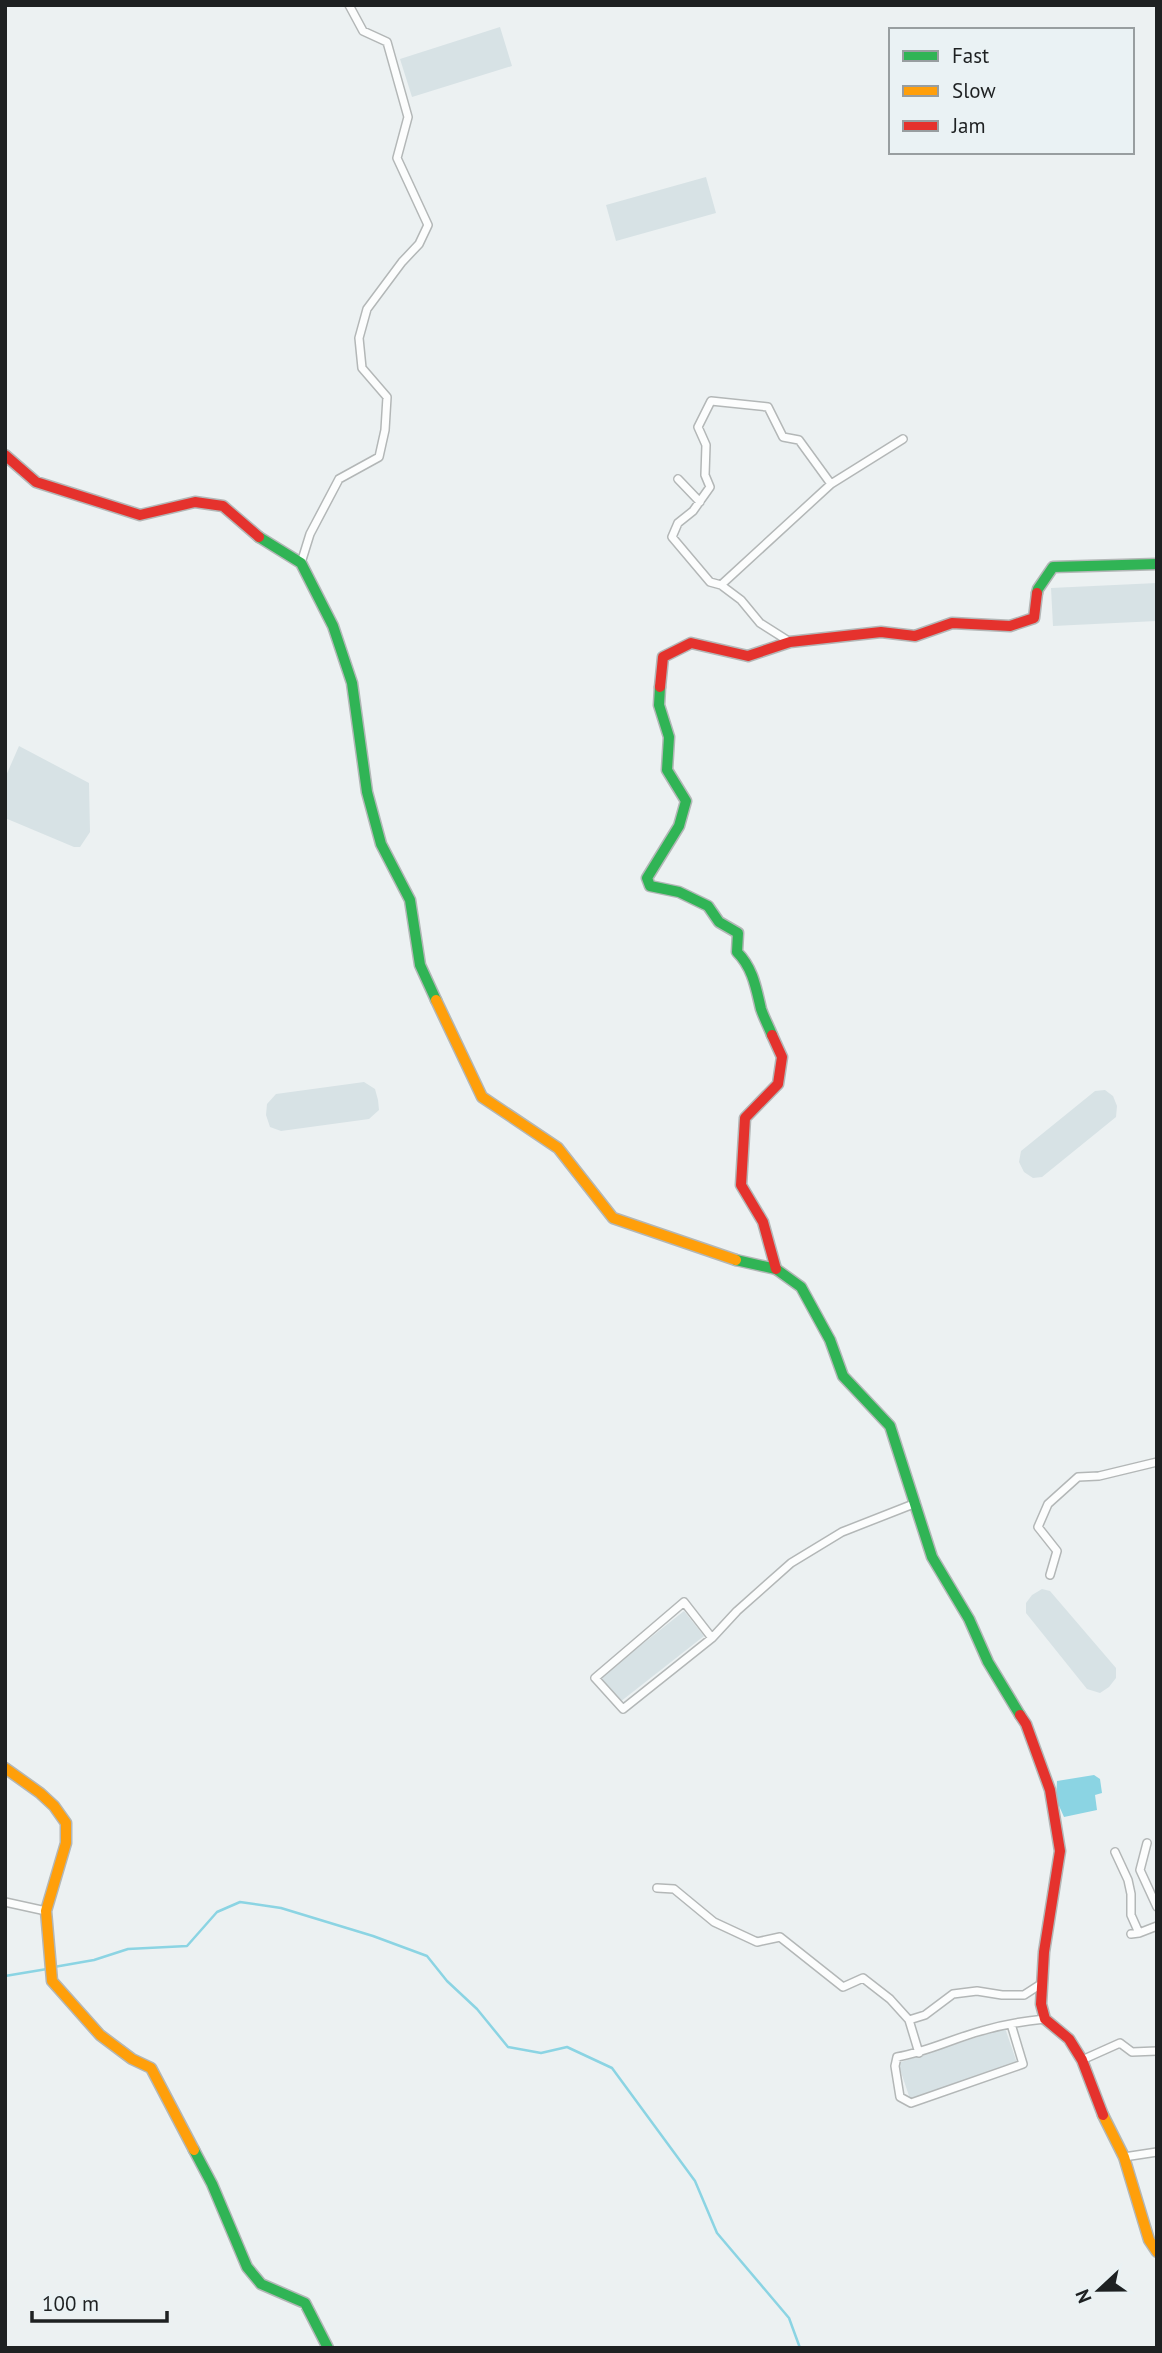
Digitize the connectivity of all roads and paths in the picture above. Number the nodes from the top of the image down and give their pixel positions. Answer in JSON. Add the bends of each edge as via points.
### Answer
{"nodes":[{"id":1,"x":349,"y":5,"type":"edge"},
{"id":2,"x":903,"y":439,"type":"dead end"},
{"id":3,"x":5,"y":455,"type":"edge"},
{"id":4,"x":678,"y":479,"type":"dead end"},
{"id":5,"x":831,"y":484,"type":"junction"},
{"id":6,"x":701,"y":502,"type":"junction"},
{"id":7,"x":300,"y":563,"type":"junction"},
{"id":8,"x":1157,"y":564,"type":"edge"},
{"id":9,"x":721,"y":584,"type":"junction"},
{"id":10,"x":790,"y":642,"type":"junction"},
{"id":11,"x":776,"y":1269,"type":"junction"},
{"id":12,"x":1157,"y":1462,"type":"edge"},
{"id":13,"x":916,"y":1503,"type":"junction"},
{"id":14,"x":1050,"y":1575,"type":"dead end"},
{"id":15,"x":712,"y":1639,"type":"junction"},
{"id":16,"x":5,"y":1768,"type":"edge"},
{"id":17,"x":1147,"y":1843,"type":"dead end"},
{"id":18,"x":1115,"y":1852,"type":"dead end"},
{"id":19,"x":657,"y":1888,"type":"dead end"},
{"id":20,"x":5,"y":1902,"type":"edge"},
{"id":21,"x":1157,"y":1907,"type":"edge"},
{"id":22,"x":46,"y":1910,"type":"junction"},
{"id":23,"x":1157,"y":1926,"type":"edge"},
{"id":24,"x":1041,"y":1984,"type":"junction"},
{"id":25,"x":1045,"y":2019,"type":"junction"},
{"id":26,"x":909,"y":2020,"type":"junction"},
{"id":27,"x":1011,"y":2024,"type":"junction"},
{"id":28,"x":1157,"y":2051,"type":"edge"},
{"id":29,"x":919,"y":2053,"type":"junction"},
{"id":30,"x":1082,"y":2060,"type":"junction"},
{"id":31,"x":1157,"y":2152,"type":"edge"},
{"id":32,"x":1124,"y":2157,"type":"junction"},
{"id":33,"x":1157,"y":2252,"type":"edge"},
{"id":34,"x":325,"y":2347,"type":"edge"}],
"edges":[{"from":1,"to":7,"type":"street","via":[[363,31],[387,42],[408,117],[397,158],[428,225],[419,244],[367,309],[359,338],[362,368],[387,397],[379,457],[340,480],[310,534]]},
{"from":2,"to":5,"type":"street"},
{"from":3,"to":7,"type":"main road","via":[[36,482],[140,515],[195,502],[223,506],[252,533]]},
{"from":4,"to":6,"type":"street"},
{"from":5,"to":6,"type":"street","via":[[799,440],[783,437],[768,407],[711,401],[698,427],[706,445],[705,475],[710,487]]},
{"from":5,"to":9,"type":"street"},
{"from":6,"to":9,"type":"street","via":[[678,523],[672,537],[710,582]]},
{"from":7,"to":11,"type":"main road","via":[[333,626],[352,683],[367,792],[381,844],[410,900],[420,965],[482,1097],[558,1148],[613,1219],[727,1258]]},
{"from":8,"to":10,"type":"main road","via":[[1053,567],[1038,589],[1034,618],[1010,626],[952,623],[915,636],[881,632]]},
{"from":9,"to":10,"type":"street","via":[[760,623]]},
{"from":10,"to":11,"type":"main road","via":[[748,656],[691,643],[663,657],[659,705],[669,737],[667,770],[686,801],[679,825],[646,878],[650,886],[679,892],[708,906],[719,922],[738,933],[737,951],[747,961],[782,1057],[778,1084],[745,1118],[741,1185],[762,1222]]},
{"from":11,"to":13,"type":"main road","via":[[801,1287],[830,1340],[843,1376],[890,1426]]},
{"from":12,"to":14,"type":"street","via":[[1078,1477],[1048,1504],[1038,1527],[1056,1551]]},
{"from":13,"to":15,"type":"street","via":[[842,1532],[791,1563]]},
{"from":13,"to":24,"type":"main road","via":[[932,1557],[1026,1724],[1050,1790],[1060,1851]]},
{"from":15,"to":15,"type":"street","via":[[622,1709],[595,1678],[684,1602]]},
{"from":16,"to":22,"type":"main road","via":[[40,1793],[66,1823],[66,1843]]},
{"from":17,"to":21,"type":"street","via":[[1140,1870]]},
{"from":18,"to":23,"type":"street","via":[[1128,1880],[1135,1934]]},
{"from":19,"to":26,"type":"street","via":[[674,1889],[714,1922],[757,1942],[780,1937],[843,1987],[863,1978]]},
{"from":20,"to":22,"type":"street"},
{"from":22,"to":34,"type":"main road","via":[[52,1981],[100,2035],[151,2068],[212,2184],[247,2267],[261,2284],[305,2303]]},
{"from":24,"to":25,"type":"main road"},
{"from":24,"to":26,"type":"street","via":[[1024,1995],[953,1994],[925,2015]]},
{"from":25,"to":27,"type":"street"},
{"from":25,"to":30,"type":"main road","via":[[1069,2039]]},
{"from":26,"to":29,"type":"street"},
{"from":27,"to":29,"type":"street"},
{"from":27,"to":29,"type":"street","via":[[1023,2064],[911,2103],[900,2097],[895,2066],[897,2057]]},
{"from":28,"to":30,"type":"street","via":[[1132,2052],[1120,2043]]},
{"from":30,"to":32,"type":"main road"},
{"from":31,"to":32,"type":"street"},
{"from":32,"to":33,"type":"main road","via":[[1145,2229]]}]}
